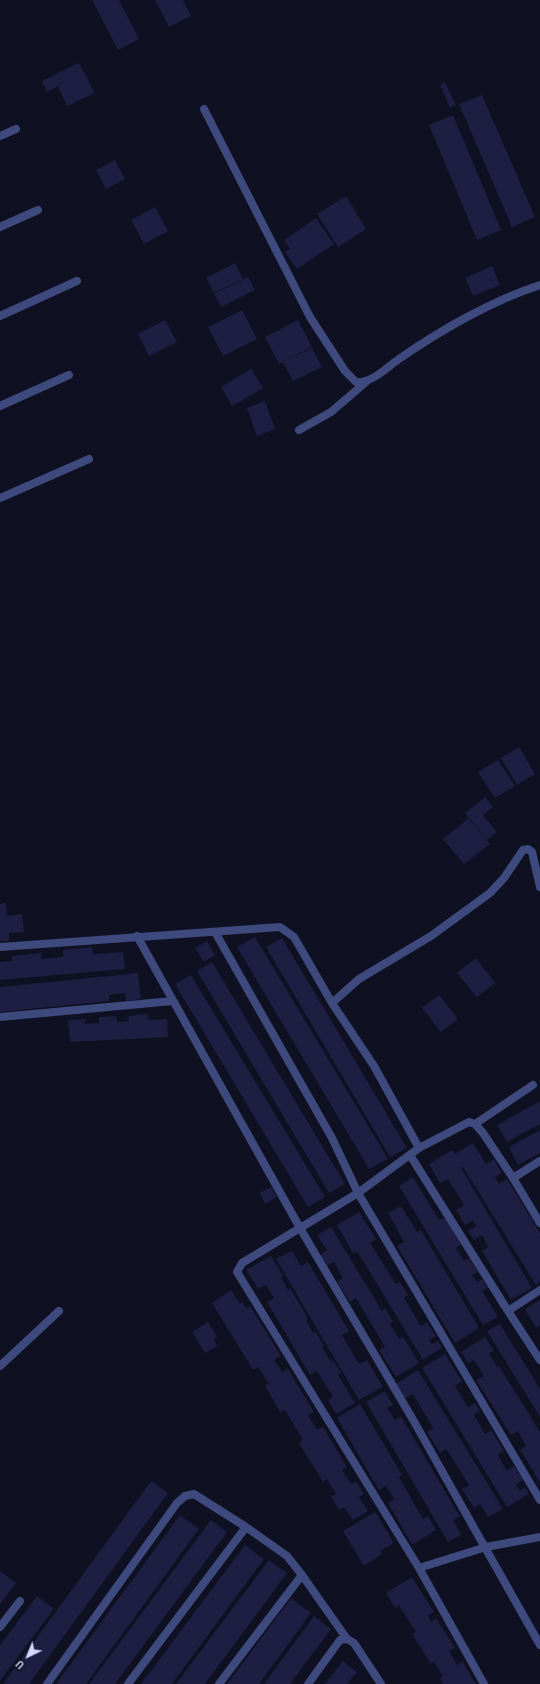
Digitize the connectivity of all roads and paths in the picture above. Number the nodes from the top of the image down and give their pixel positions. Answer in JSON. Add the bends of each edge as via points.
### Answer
{"nodes":[{"id":1,"x":204,"y":109,"type":"dead end"},
{"id":2,"x":16,"y":129,"type":"dead end"},
{"id":3,"x":0,"y":136,"type":"edge"},
{"id":4,"x":38,"y":210,"type":"dead end"},
{"id":5,"x":0,"y":226,"type":"edge"},
{"id":6,"x":77,"y":281,"type":"dead end"},
{"id":7,"x":540,"y":285,"type":"edge"},
{"id":8,"x":0,"y":316,"type":"edge"},
{"id":9,"x":69,"y":376,"type":"dead end"},
{"id":10,"x":367,"y":381,"type":"junction"},
{"id":11,"x":0,"y":406,"type":"edge"},
{"id":12,"x":299,"y":430,"type":"dead end"},
{"id":13,"x":89,"y":459,"type":"dead end"},
{"id":14,"x":0,"y":498,"type":"edge"},
{"id":15,"x":540,"y":887,"type":"edge"},
{"id":16,"x":215,"y":932,"type":"junction"},
{"id":17,"x":137,"y":936,"type":"junction"},
{"id":18,"x":0,"y":947,"type":"edge"},
{"id":19,"x":173,"y":1001,"type":"junction"},
{"id":20,"x":332,"y":1003,"type":"junction"},
{"id":21,"x":0,"y":1017,"type":"edge"},
{"id":22,"x":533,"y":1084,"type":"dead end"},
{"id":23,"x":475,"y":1124,"type":"junction"},
{"id":24,"x":419,"y":1148,"type":"junction"},
{"id":25,"x":410,"y":1155,"type":"junction"},
{"id":26,"x":540,"y":1161,"type":"edge"},
{"id":27,"x":513,"y":1178,"type":"junction"},
{"id":28,"x":358,"y":1193,"type":"junction"},
{"id":29,"x":540,"y":1223,"type":"edge"},
{"id":30,"x":300,"y":1228,"type":"junction"},
{"id":31,"x":540,"y":1290,"type":"edge"},
{"id":32,"x":59,"y":1311,"type":"dead end"},
{"id":33,"x":508,"y":1311,"type":"junction"},
{"id":34,"x":540,"y":1360,"type":"edge"},
{"id":35,"x":0,"y":1366,"type":"edge"},
{"id":36,"x":540,"y":1500,"type":"edge"},
{"id":37,"x":246,"y":1527,"type":"junction"},
{"id":38,"x":540,"y":1537,"type":"edge"},
{"id":39,"x":486,"y":1547,"type":"junction"},
{"id":40,"x":419,"y":1568,"type":"junction"},
{"id":41,"x":302,"y":1575,"type":"junction"},
{"id":42,"x":20,"y":1601,"type":"dead end"},
{"id":43,"x":0,"y":1627,"type":"edge"},
{"id":44,"x":347,"y":1639,"type":"junction"},
{"id":45,"x":540,"y":1645,"type":"edge"},
{"id":46,"x":46,"y":1684,"type":"edge"},
{"id":47,"x":128,"y":1684,"type":"edge"},
{"id":48,"x":219,"y":1684,"type":"edge"},
{"id":49,"x":308,"y":1684,"type":"edge"},
{"id":50,"x":381,"y":1684,"type":"edge"},
{"id":51,"x":484,"y":1684,"type":"edge"}],
"edges":[{"from":1,"to":10,"type":"street","via":[[310,317],[352,379]]},
{"from":2,"to":3,"type":"street"},
{"from":4,"to":5,"type":"street"},
{"from":6,"to":8,"type":"street"},
{"from":7,"to":10,"type":"street","via":[[498,302],[425,342]]},
{"from":9,"to":11,"type":"street"},
{"from":10,"to":12,"type":"street","via":[[331,412]]},
{"from":13,"to":14,"type":"street"},
{"from":15,"to":20,"type":"street","via":[[532,852],[528,849],[523,850],[490,893],[431,936],[359,979]]},
{"from":16,"to":17,"type":"street"},
{"from":16,"to":20,"type":"street","via":[[275,926],[285,929],[294,937]]},
{"from":16,"to":28,"type":"street","via":[[332,1138]]},
{"from":17,"to":18,"type":"street"},
{"from":17,"to":19,"type":"street"},
{"from":19,"to":21,"type":"street"},
{"from":19,"to":30,"type":"street"},
{"from":20,"to":24,"type":"street","via":[[374,1066]]},
{"from":22,"to":23,"type":"street"},
{"from":23,"to":24,"type":"street","via":[[469,1122]]},
{"from":23,"to":27,"type":"street"},
{"from":24,"to":25,"type":"street"},
{"from":25,"to":28,"type":"street"},
{"from":25,"to":33,"type":"street"},
{"from":26,"to":27,"type":"street"},
{"from":27,"to":29,"type":"street"},
{"from":28,"to":30,"type":"street"},
{"from":28,"to":36,"type":"street"},
{"from":30,"to":39,"type":"street"},
{"from":30,"to":40,"type":"street","via":[[242,1263],[238,1275]]},
{"from":31,"to":33,"type":"street"},
{"from":32,"to":35,"type":"street"},
{"from":33,"to":34,"type":"street"},
{"from":37,"to":41,"type":"street","via":[[287,1556]]},
{"from":37,"to":46,"type":"street","via":[[194,1494],[185,1496],[177,1503]]},
{"from":37,"to":47,"type":"street"},
{"from":38,"to":39,"type":"street"},
{"from":39,"to":40,"type":"street"},
{"from":39,"to":45,"type":"street"},
{"from":40,"to":51,"type":"street"},
{"from":41,"to":44,"type":"street"},
{"from":41,"to":48,"type":"street"},
{"from":42,"to":43,"type":"street"},
{"from":44,"to":49,"type":"street","via":[[340,1640]]},
{"from":44,"to":50,"type":"street","via":[[354,1643]]}]}
